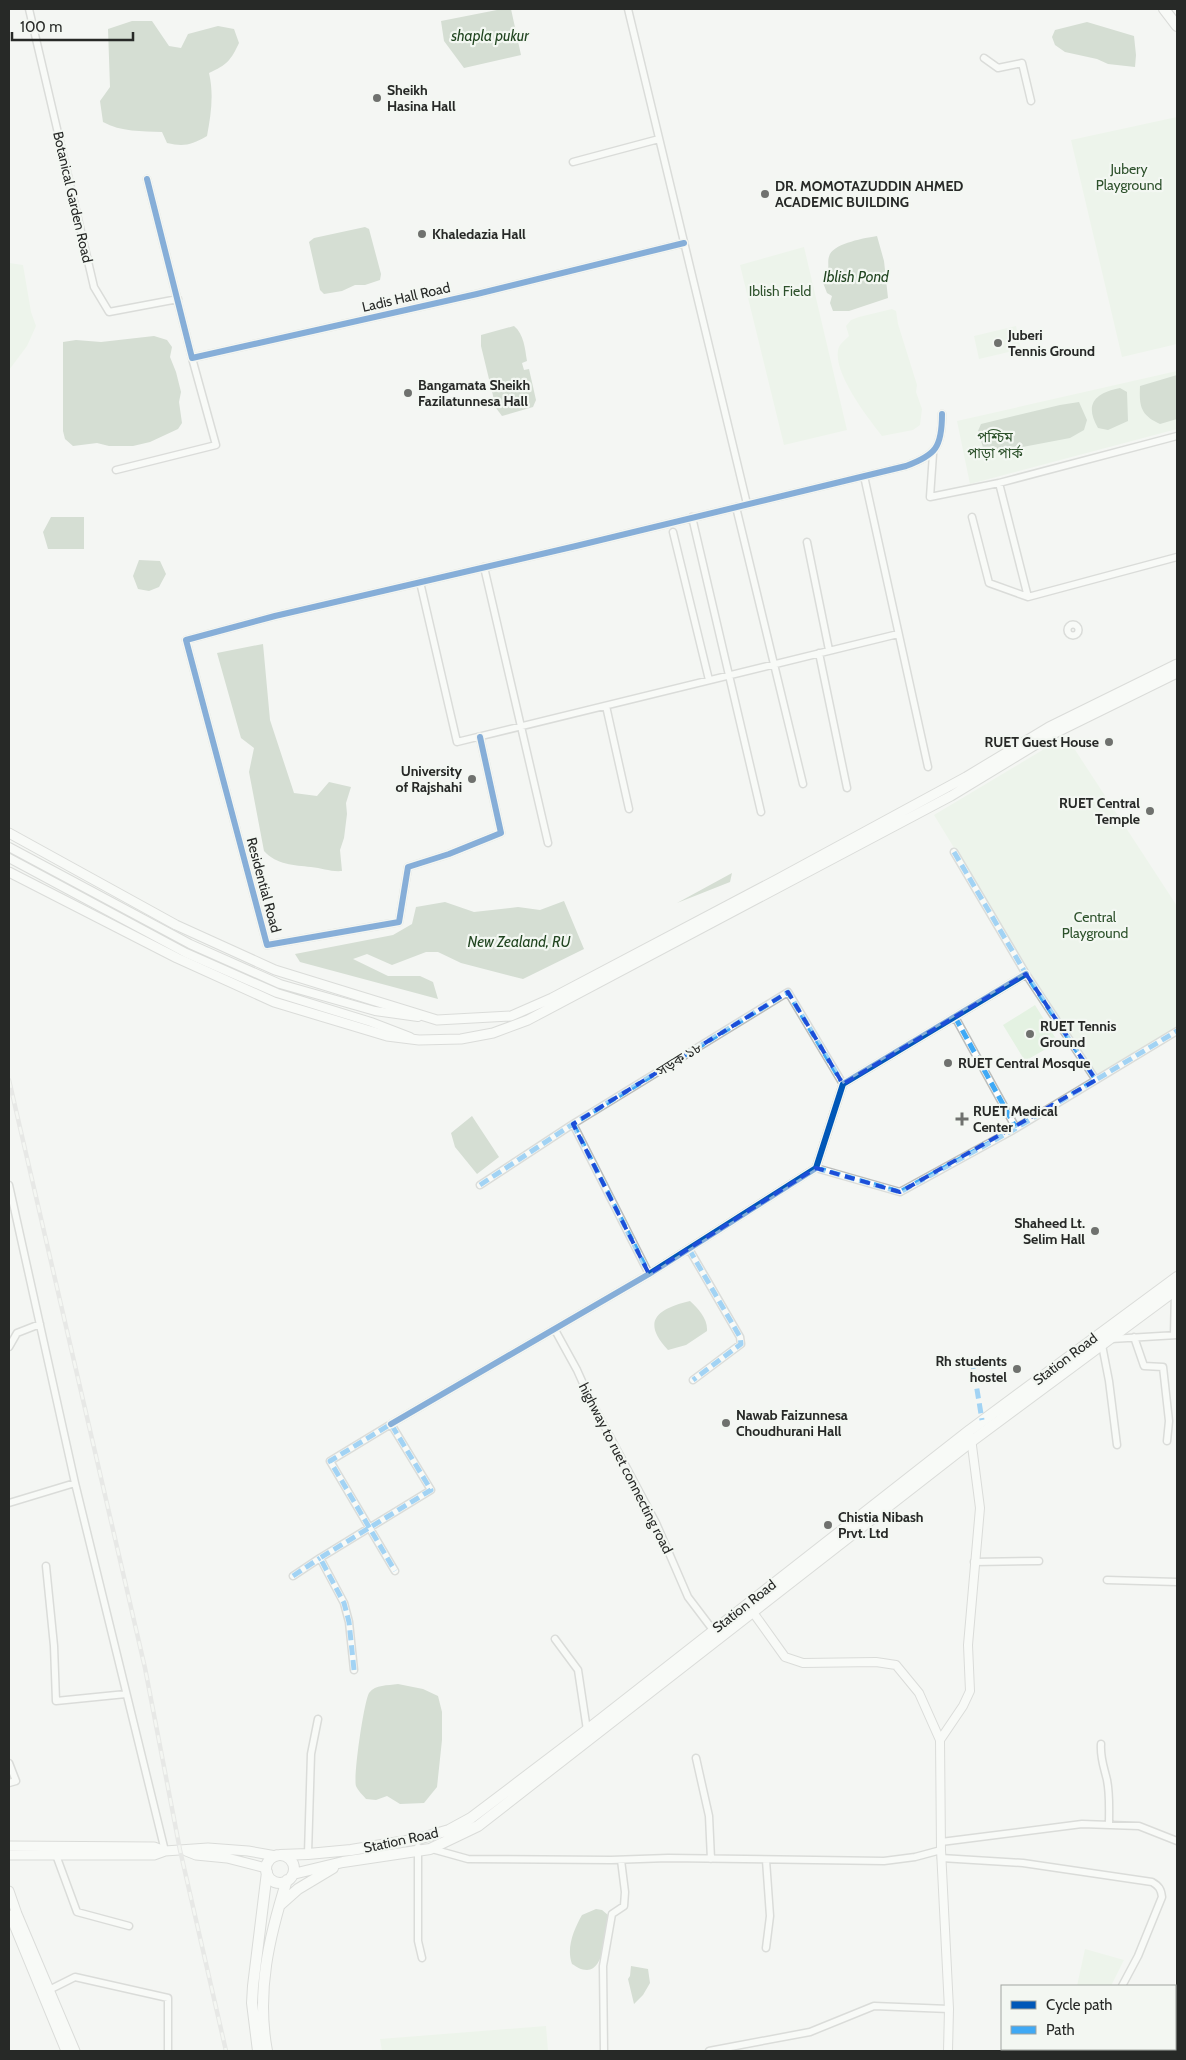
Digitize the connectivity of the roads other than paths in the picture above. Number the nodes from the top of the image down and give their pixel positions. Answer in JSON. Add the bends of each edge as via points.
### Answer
{"nodes":[{"id":1,"x":29,"y":9,"type":"edge"},
{"id":2,"x":628,"y":9,"type":"edge"},
{"id":3,"x":1164,"y":9,"type":"edge"},
{"id":4,"x":1177,"y":26,"type":"edge"},
{"id":5,"x":984,"y":58,"type":"dead end"},
{"id":6,"x":1030,"y":102,"type":"dead end"},
{"id":7,"x":659,"y":139,"type":"junction"},
{"id":8,"x":572,"y":162,"type":"dead end"},
{"id":9,"x":147,"y":180,"type":"dead end"},
{"id":10,"x":684,"y":243,"type":"junction"},
{"id":11,"x":178,"y":299,"type":"junction"},
{"id":12,"x":192,"y":358,"type":"junction"},
{"id":13,"x":942,"y":414,"type":"dead end"},
{"id":14,"x":1177,"y":436,"type":"edge"},
{"id":15,"x":933,"y":454,"type":"junction"},
{"id":16,"x":116,"y":470,"type":"dead end"},
{"id":17,"x":864,"y":476,"type":"junction"},
{"id":18,"x":999,"y":483,"type":"junction"},
{"id":19,"x":747,"y":504,"type":"junction"},
{"id":20,"x":736,"y":507,"type":"junction"},
{"id":21,"x":692,"y":517,"type":"junction"},
{"id":22,"x":972,"y":517,"type":"dead end"},
{"id":23,"x":673,"y":532,"type":"dead end"},
{"id":24,"x":807,"y":542,"type":"dead end"},
{"id":25,"x":1177,"y":557,"type":"edge"},
{"id":26,"x":484,"y":567,"type":"junction"},
{"id":27,"x":420,"y":582,"type":"junction"},
{"id":28,"x":1028,"y":597,"type":"junction"},
{"id":29,"x":898,"y":634,"type":"junction"},
{"id":30,"x":830,"y":650,"type":"junction"},
{"id":31,"x":819,"y":653,"type":"junction"},
{"id":32,"x":774,"y":664,"type":"junction"},
{"id":33,"x":1177,"y":664,"type":"edge"},
{"id":34,"x":1177,"y":673,"type":"edge"},
{"id":35,"x":729,"y":675,"type":"junction"},
{"id":36,"x":709,"y":680,"type":"junction"},
{"id":37,"x":606,"y":706,"type":"junction"},
{"id":38,"x":521,"y":726,"type":"junction"},
{"id":39,"x":480,"y":736,"type":"junction"},
{"id":40,"x":928,"y":767,"type":"dead end"},
{"id":41,"x":803,"y":784,"type":"dead end"},
{"id":42,"x":846,"y":788,"type":"dead end"},
{"id":43,"x":629,"y":809,"type":"dead end"},
{"id":44,"x":761,"y":812,"type":"dead end"},
{"id":45,"x":9,"y":833,"type":"edge"},
{"id":46,"x":548,"y":843,"type":"dead end"},
{"id":47,"x":9,"y":847,"type":"edge"},
{"id":48,"x":954,"y":852,"type":"dead end"},
{"id":49,"x":9,"y":858,"type":"edge"},
{"id":50,"x":9,"y":872,"type":"edge"},
{"id":51,"x":1026,"y":974,"type":"junction"},
{"id":52,"x":955,"y":1017,"type":"junction"},
{"id":53,"x":437,"y":1020,"type":"junction"},
{"id":54,"x":1177,"y":1031,"type":"edge"},
{"id":55,"x":419,"y":1040,"type":"junction"},
{"id":56,"x":1096,"y":1080,"type":"junction"},
{"id":57,"x":843,"y":1084,"type":"junction"},
{"id":58,"x":573,"y":1124,"type":"junction"},
{"id":59,"x":1016,"y":1128,"type":"junction"},
{"id":60,"x":816,"y":1168,"type":"junction"},
{"id":61,"x":9,"y":1185,"type":"edge"},
{"id":62,"x":480,"y":1185,"type":"dead end"},
{"id":63,"x":11,"y":1202,"type":"edge"},
{"id":64,"x":689,"y":1249,"type":"junction"},
{"id":65,"x":649,"y":1274,"type":"junction"},
{"id":66,"x":1177,"y":1277,"type":"edge"},
{"id":67,"x":1176,"y":1290,"type":"edge"},
{"id":68,"x":40,"y":1324,"type":"junction"},
{"id":69,"x":555,"y":1330,"type":"junction"},
{"id":70,"x":1176,"y":1335,"type":"edge"},
{"id":71,"x":1134,"y":1337,"type":"junction"},
{"id":72,"x":1106,"y":1342,"type":"junction"},
{"id":73,"x":9,"y":1347,"type":"edge"},
{"id":74,"x":693,"y":1380,"type":"dead end"},
{"id":75,"x":391,"y":1424,"type":"junction"},
{"id":76,"x":971,"y":1436,"type":"junction"},
{"id":77,"x":1167,"y":1441,"type":"dead end"},
{"id":78,"x":1117,"y":1445,"type":"dead end"},
{"id":79,"x":75,"y":1483,"type":"junction"},
{"id":80,"x":9,"y":1503,"type":"edge"},
{"id":81,"x":371,"y":1529,"type":"junction"},
{"id":82,"x":320,"y":1558,"type":"junction"},
{"id":83,"x":1039,"y":1561,"type":"dead end"},
{"id":84,"x":974,"y":1562,"type":"junction"},
{"id":85,"x":46,"y":1566,"type":"dead end"},
{"id":86,"x":395,"y":1571,"type":"dead end"},
{"id":87,"x":293,"y":1576,"type":"dead end"},
{"id":88,"x":1107,"y":1580,"type":"dead end"},
{"id":89,"x":1177,"y":1582,"type":"edge"},
{"id":90,"x":752,"y":1611,"type":"junction"},
{"id":91,"x":713,"y":1630,"type":"junction"},
{"id":92,"x":555,"y":1639,"type":"dead end"},
{"id":93,"x":354,"y":1670,"type":"dead end"},
{"id":94,"x":126,"y":1694,"type":"junction"},
{"id":95,"x":318,"y":1719,"type":"dead end"},
{"id":96,"x":587,"y":1730,"type":"junction"},
{"id":97,"x":940,"y":1740,"type":"junction"},
{"id":98,"x":1101,"y":1744,"type":"dead end"},
{"id":99,"x":696,"y":1758,"type":"dead end"},
{"id":100,"x":9,"y":1763,"type":"edge"},
{"id":101,"x":9,"y":1783,"type":"edge"},
{"id":102,"x":1109,"y":1825,"type":"junction"},
{"id":103,"x":418,"y":1839,"type":"junction"},
{"id":104,"x":1177,"y":1841,"type":"edge"},
{"id":105,"x":9,"y":1846,"type":"edge"},
{"id":106,"x":430,"y":1849,"type":"junction"},
{"id":107,"x":185,"y":1850,"type":"junction"},
{"id":108,"x":941,"y":1850,"type":"junction"},
{"id":109,"x":165,"y":1851,"type":"junction"},
{"id":110,"x":419,"y":1852,"type":"junction"},
{"id":111,"x":308,"y":1854,"type":"junction"},
{"id":112,"x":9,"y":1855,"type":"edge"},
{"id":113,"x":56,"y":1855,"type":"junction"},
{"id":114,"x":278,"y":1855,"type":"junction"},
{"id":115,"x":711,"y":1859,"type":"junction"},
{"id":116,"x":621,"y":1860,"type":"junction"},
{"id":117,"x":766,"y":1860,"type":"junction"},
{"id":118,"x":343,"y":1862,"type":"junction"},
{"id":119,"x":267,"y":1870,"type":"junction"},
{"id":120,"x":290,"y":1877,"type":"junction"},
{"id":121,"x":9,"y":1891,"type":"edge"},
{"id":122,"x":279,"y":1906,"type":"junction"},
{"id":123,"x":9,"y":1910,"type":"edge"},
{"id":124,"x":129,"y":1926,"type":"dead end"},
{"id":125,"x":766,"y":1948,"type":"dead end"},
{"id":126,"x":422,"y":1958,"type":"dead end"},
{"id":127,"x":1123,"y":1985,"type":"edge"},
{"id":128,"x":49,"y":1990,"type":"junction"},
{"id":129,"x":949,"y":2009,"type":"junction"},
{"id":130,"x":66,"y":2051,"type":"edge"},
{"id":131,"x":75,"y":2051,"type":"edge"},
{"id":132,"x":168,"y":2051,"type":"edge"},
{"id":133,"x":258,"y":2051,"type":"edge"},
{"id":134,"x":267,"y":2051,"type":"edge"},
{"id":135,"x":604,"y":2051,"type":"edge"},
{"id":136,"x":709,"y":2051,"type":"edge"},
{"id":137,"x":948,"y":2051,"type":"edge"}],
"edges":[{"from":1,"to":11,"type":"street","name":"Botanical Garden Road","via":[[94,287],[108,312]]},
{"from":2,"to":7,"type":"street"},
{"from":3,"to":4,"type":"main road"},
{"from":5,"to":6,"type":"street","via":[[998,68],[1022,63]]},
{"from":7,"to":8,"type":"street"},
{"from":7,"to":10,"type":"street"},
{"from":9,"to":11,"type":"street"},
{"from":10,"to":12,"type":"street","name":"Ladis Hall Road"},
{"from":10,"to":19,"type":"street"},
{"from":11,"to":12,"type":"street"},
{"from":12,"to":16,"type":"street","via":[[216,445]]},
{"from":13,"to":15,"type":"street","via":[[939,442]]},
{"from":14,"to":18,"type":"street"},
{"from":15,"to":17,"type":"street","via":[[906,466]]},
{"from":15,"to":18,"type":"street","via":[[930,497]]},
{"from":17,"to":19,"type":"street"},
{"from":17,"to":29,"type":"street"},
{"from":18,"to":28,"type":"street"},
{"from":19,"to":20,"type":"street"},
{"from":20,"to":21,"type":"street"},
{"from":20,"to":32,"type":"street"},
{"from":21,"to":26,"type":"street"},
{"from":21,"to":35,"type":"street"},
{"from":22,"to":28,"type":"street","via":[[989,583]]},
{"from":23,"to":36,"type":"street"},
{"from":24,"to":30,"type":"street"},
{"from":25,"to":28,"type":"street"},
{"from":26,"to":27,"type":"street"},
{"from":26,"to":38,"type":"street"},
{"from":27,"to":39,"type":"street","via":[[457,742]]},
{"from":27,"to":39,"type":"street","name":"Residential Road","via":[[186,640],[267,945],[399,922],[408,867],[501,833]]},
{"from":29,"to":30,"type":"street"},
{"from":29,"to":40,"type":"street"},
{"from":30,"to":31,"type":"street"},
{"from":31,"to":32,"type":"street"},
{"from":31,"to":42,"type":"street"},
{"from":32,"to":35,"type":"street"},
{"from":32,"to":41,"type":"street"},
{"from":33,"to":53,"type":"main road","via":[[1049,727],[948,787],[552,998],[511,1016]]},
{"from":34,"to":55,"type":"main road","via":[[1052,734],[951,796],[528,1020],[493,1033],[461,1039]]},
{"from":35,"to":36,"type":"street"},
{"from":35,"to":44,"type":"street"},
{"from":36,"to":37,"type":"street"},
{"from":37,"to":38,"type":"street"},
{"from":37,"to":43,"type":"street"},
{"from":38,"to":39,"type":"street"},
{"from":38,"to":46,"type":"street"},
{"from":45,"to":53,"type":"main road","via":[[176,925],[275,970]]},
{"from":47,"to":53,"type":"street","via":[[190,944],[280,984],[375,1011]]},
{"from":48,"to":51,"type":"street"},
{"from":49,"to":55,"type":"street","via":[[186,953],[276,993]]},
{"from":50,"to":55,"type":"main road","via":[[176,958],[274,1002],[387,1036]]},
{"from":51,"to":52,"type":"street"},
{"from":51,"to":56,"type":"street"},
{"from":52,"to":57,"type":"street"},
{"from":52,"to":59,"type":"street"},
{"from":54,"to":56,"type":"street"},
{"from":56,"to":59,"type":"street"},
{"from":57,"to":58,"type":"street","name":"সড়ক ১৮","via":[[788,992]]},
{"from":57,"to":60,"type":"street"},
{"from":58,"to":62,"type":"street","name":"সড়ক ১৮"},
{"from":58,"to":65,"type":"street"},
{"from":59,"to":60,"type":"street","via":[[900,1192]]},
{"from":60,"to":64,"type":"street"},
{"from":61,"to":63,"type":"street"},
{"from":63,"to":68,"type":"street"},
{"from":64,"to":65,"type":"street"},
{"from":64,"to":74,"type":"street","via":[[741,1344]]},
{"from":65,"to":69,"type":"street"},
{"from":66,"to":76,"type":"main road","name":"Station Road"},
{"from":67,"to":70,"type":"street"},
{"from":67,"to":72,"type":"main road","name":"Station Road"},
{"from":68,"to":73,"type":"street","via":[[17,1333]]},
{"from":68,"to":79,"type":"street"},
{"from":69,"to":75,"type":"street"},
{"from":69,"to":91,"type":"street","name":"highway to ruet connecting road","via":[[656,1523],[688,1597]]},
{"from":70,"to":71,"type":"street"},
{"from":71,"to":72,"type":"street"},
{"from":71,"to":77,"type":"street","via":[[1144,1366],[1163,1367]]},
{"from":72,"to":76,"type":"main road","name":"Station Road"},
{"from":72,"to":78,"type":"street"},
{"from":75,"to":81,"type":"street","via":[[432,1490]]},
{"from":75,"to":81,"type":"street","via":[[330,1461]]},
{"from":76,"to":84,"type":"street","via":[[980,1508]]},
{"from":76,"to":90,"type":"main road","name":"Station Road"},
{"from":76,"to":91,"type":"main road","name":"Station Road"},
{"from":79,"to":80,"type":"street"},
{"from":79,"to":94,"type":"street"},
{"from":81,"to":82,"type":"street"},
{"from":81,"to":86,"type":"street"},
{"from":82,"to":87,"type":"street"},
{"from":82,"to":93,"type":"street","via":[[344,1603]]},
{"from":83,"to":84,"type":"street"},
{"from":84,"to":97,"type":"street","via":[[968,1645],[970,1690]]},
{"from":85,"to":94,"type":"street","via":[[56,1701]]},
{"from":88,"to":89,"type":"street"},
{"from":90,"to":97,"type":"street","via":[[786,1657],[802,1663],[876,1662],[896,1665],[919,1692]]},
{"from":90,"to":106,"type":"main road","name":"Station Road","via":[[478,1826]]},
{"from":91,"to":96,"type":"main road","name":"Station Road"},
{"from":92,"to":96,"type":"street","via":[[578,1670]]},
{"from":94,"to":109,"type":"street"},
{"from":95,"to":111,"type":"street","via":[[311,1754]]},
{"from":96,"to":103,"type":"main road","name":"Station Road","via":[[471,1818],[449,1830]]},
{"from":97,"to":108,"type":"street"},
{"from":98,"to":102,"type":"street","via":[[1100,1758],[1110,1802]]},
{"from":99,"to":115,"type":"street","via":[[709,1816]]},
{"from":100,"to":101,"type":"street","via":[[16,1781]]},
{"from":102,"to":104,"type":"street","via":[[1138,1826]]},
{"from":102,"to":108,"type":"street","via":[[1082,1824]]},
{"from":103,"to":110,"type":"street"},
{"from":103,"to":111,"type":"main road","name":"Station Road"},
{"from":105,"to":109,"type":"main road","via":[[154,1847]]},
{"from":106,"to":110,"type":"main road","name":"Station Road"},
{"from":106,"to":116,"type":"street","via":[[468,1859]]},
{"from":107,"to":109,"type":"main road"},
{"from":107,"to":114,"type":"main road","via":[[208,1848]]},
{"from":107,"to":119,"type":"main road"},
{"from":108,"to":117,"type":"street","via":[[884,1861]]},
{"from":108,"to":127,"type":"street","via":[[1152,1882],[1158,1886],[1162,1897]]},
{"from":108,"to":129,"type":"street"},
{"from":109,"to":113,"type":"main road","via":[[154,1855]]},
{"from":110,"to":118,"type":"main road","name":"Station Road"},
{"from":110,"to":126,"type":"street","via":[[418,1941]]},
{"from":111,"to":114,"type":"main road","name":"Station Road"},
{"from":112,"to":113,"type":"main road"},
{"from":113,"to":124,"type":"street","via":[[77,1912]]},
{"from":114,"to":119,"type":"main road","via":[[269,1860]]},
{"from":114,"to":120,"type":"main road","via":[[292,1861]]},
{"from":115,"to":116,"type":"street"},
{"from":115,"to":117,"type":"street"},
{"from":116,"to":135,"type":"street","via":[[624,1906],[612,1914],[603,1966]]},
{"from":117,"to":125,"type":"street","via":[[770,1916]]},
{"from":118,"to":120,"type":"main road","name":"Station Road"},
{"from":118,"to":122,"type":"main road","via":[[298,1889]]},
{"from":119,"to":120,"type":"main road","via":[[276,1882]]},
{"from":119,"to":133,"type":"main road","via":[[252,2003]]},
{"from":120,"to":122,"type":"main road"},
{"from":121,"to":128,"type":"main road"},
{"from":122,"to":134,"type":"main road","via":[[269,1940],[263,1980]]},
{"from":123,"to":130,"type":"main road"},
{"from":128,"to":131,"type":"main road"},
{"from":128,"to":132,"type":"street","via":[[75,1977],[168,1998]]},
{"from":129,"to":136,"type":"street","via":[[874,2006],[810,2032]]},
{"from":129,"to":137,"type":"street"}]}
